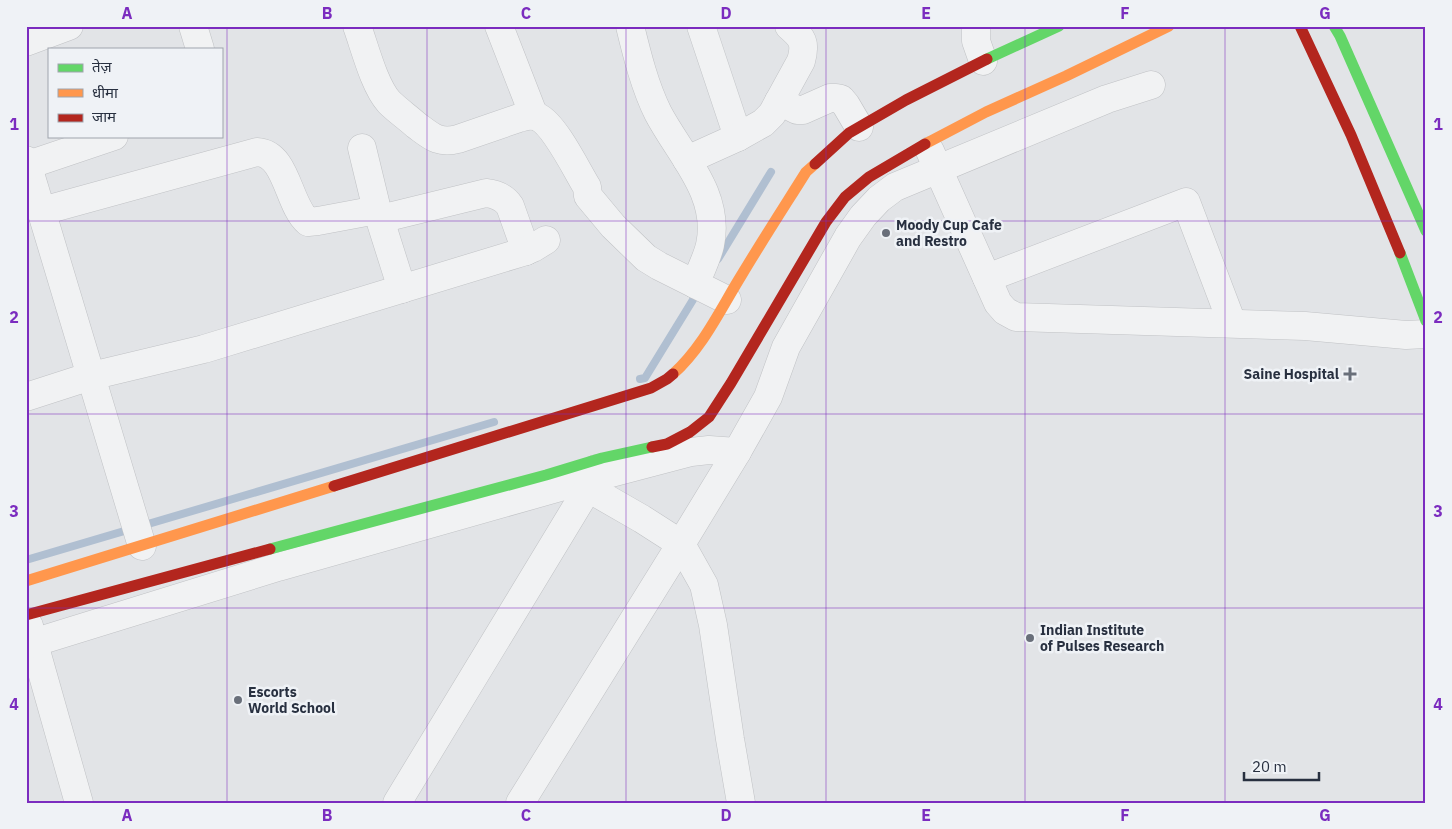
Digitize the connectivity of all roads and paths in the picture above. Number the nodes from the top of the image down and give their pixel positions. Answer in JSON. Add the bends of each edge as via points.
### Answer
{"nodes":[{"id":1,"x":69,"y":26,"type":"edge"},
{"id":2,"x":193,"y":26,"type":"edge"},
{"id":3,"x":357,"y":26,"type":"edge"},
{"id":4,"x":499,"y":26,"type":"edge"},
{"id":5,"x":630,"y":26,"type":"edge"},
{"id":6,"x":701,"y":26,"type":"edge"},
{"id":7,"x":976,"y":26,"type":"edge"},
{"id":8,"x":1059,"y":26,"type":"edge"},
{"id":9,"x":1169,"y":26,"type":"edge"},
{"id":10,"x":1300,"y":26,"type":"edge"},
{"id":11,"x":1334,"y":26,"type":"edge"},
{"id":12,"x":802,"y":32,"type":"edge"},
{"id":13,"x":26,"y":42,"type":"edge"},
{"id":14,"x":200,"y":48,"type":"edge"},
{"id":15,"x":983,"y":60,"type":"junction"},
{"id":16,"x":1150,"y":85,"type":"dead end"},
{"id":17,"x":779,"y":101,"type":"junction"},
{"id":18,"x":534,"y":116,"type":"junction"},
{"id":19,"x":859,"y":127,"type":"junction"},
{"id":20,"x":738,"y":136,"type":"junction"},
{"id":21,"x":107,"y":138,"type":"edge"},
{"id":22,"x":927,"y":143,"type":"junction"},
{"id":23,"x":362,"y":148,"type":"dead end"},
{"id":24,"x":687,"y":160,"type":"junction"},
{"id":25,"x":27,"y":162,"type":"edge"},
{"id":26,"x":937,"y":169,"type":"junction"},
{"id":27,"x":42,"y":211,"type":"junction"},
{"id":28,"x":378,"y":214,"type":"junction"},
{"id":29,"x":1426,"y":231,"type":"edge"},
{"id":30,"x":987,"y":278,"type":"junction"},
{"id":31,"x":695,"y":284,"type":"junction"},
{"id":32,"x":402,"y":289,"type":"junction"},
{"id":33,"x":727,"y":300,"type":"junction"},
{"id":34,"x":1426,"y":321,"type":"edge"},
{"id":35,"x":1232,"y":323,"type":"junction"},
{"id":36,"x":1426,"y":334,"type":"edge"},
{"id":37,"x":91,"y":376,"type":"junction"},
{"id":38,"x":26,"y":397,"type":"edge"},
{"id":39,"x":737,"y":452,"type":"junction"},
{"id":40,"x":594,"y":474,"type":"junction"},
{"id":41,"x":681,"y":544,"type":"junction"},
{"id":42,"x":142,"y":546,"type":"junction"},
{"id":43,"x":26,"y":581,"type":"edge"},
{"id":44,"x":26,"y":615,"type":"edge"},
{"id":45,"x":30,"y":644,"type":"edge"},
{"id":46,"x":79,"y":803,"type":"edge"},
{"id":47,"x":397,"y":803,"type":"edge"},
{"id":48,"x":520,"y":803,"type":"edge"},
{"id":49,"x":741,"y":803,"type":"edge"}],
"edges":[{"from":1,"to":13,"type":"street"},
{"from":2,"to":14,"type":"street"},
{"from":3,"to":18,"type":"street","via":[[380,89],[388,100],[437,140],[448,142]]},
{"from":4,"to":18,"type":"street"},
{"from":5,"to":24,"type":"street","via":[[658,112]]},
{"from":6,"to":20,"type":"street"},
{"from":7,"to":15,"type":"street","via":[[976,41]]},
{"from":8,"to":15,"type":"street"},
{"from":9,"to":22,"type":"street"},
{"from":10,"to":34,"type":"street","via":[[1338,103]]},
{"from":11,"to":29,"type":"street"},
{"from":12,"to":17,"type":"street","via":[[804,51],[801,61]]},
{"from":15,"to":19,"type":"street"},
{"from":16,"to":26,"type":"street","via":[[1106,99]]},
{"from":17,"to":19,"type":"street","via":[[803,110],[836,98],[846,105]]},
{"from":17,"to":20,"type":"street","via":[[763,123]]},
{"from":18,"to":31,"type":"street","via":[[546,122],[554,132],[587,187],[588,196],[613,226],[646,258]]},
{"from":19,"to":33,"type":"street","via":[[806,172]]},
{"from":20,"to":24,"type":"street"},
{"from":21,"to":25,"type":"street"},
{"from":22,"to":26,"type":"street"},
{"from":22,"to":40,"type":"street","via":[[869,177],[845,197],[826,222],[709,416],[690,432],[667,444]]},
{"from":23,"to":28,"type":"street"},
{"from":24,"to":31,"type":"street","via":[[707,198],[712,217],[710,246]]},
{"from":25,"to":27,"type":"street"},
{"from":26,"to":30,"type":"street"},
{"from":26,"to":39,"type":"street","via":[[889,191],[863,216],[848,237],[786,347],[768,397]]},
{"from":27,"to":28,"type":"street","via":[[263,152],[273,158],[308,222]]},
{"from":27,"to":37,"type":"street"},
{"from":28,"to":32,"type":"street"},
{"from":28,"to":32,"type":"street","via":[[492,194],[506,200],[536,245]]},
{"from":30,"to":35,"type":"street","via":[[998,303],[1016,317]]},
{"from":30,"to":35,"type":"street","via":[[1186,202]]},
{"from":31,"to":33,"type":"street"},
{"from":32,"to":37,"type":"street","via":[[204,349]]},
{"from":33,"to":42,"type":"street","via":[[687,361],[651,388]]},
{"from":35,"to":36,"type":"street"},
{"from":37,"to":38,"type":"street"},
{"from":37,"to":42,"type":"street"},
{"from":39,"to":40,"type":"street","via":[[691,452]]},
{"from":39,"to":41,"type":"street"},
{"from":40,"to":41,"type":"street","via":[[642,519]]},
{"from":40,"to":44,"type":"street","via":[[546,475]]},
{"from":40,"to":45,"type":"street"},
{"from":40,"to":47,"type":"street"},
{"from":41,"to":48,"type":"street"},
{"from":41,"to":49,"type":"street","via":[[704,585]]},
{"from":42,"to":43,"type":"street"},
{"from":44,"to":45,"type":"street"},
{"from":45,"to":46,"type":"street"}]}
